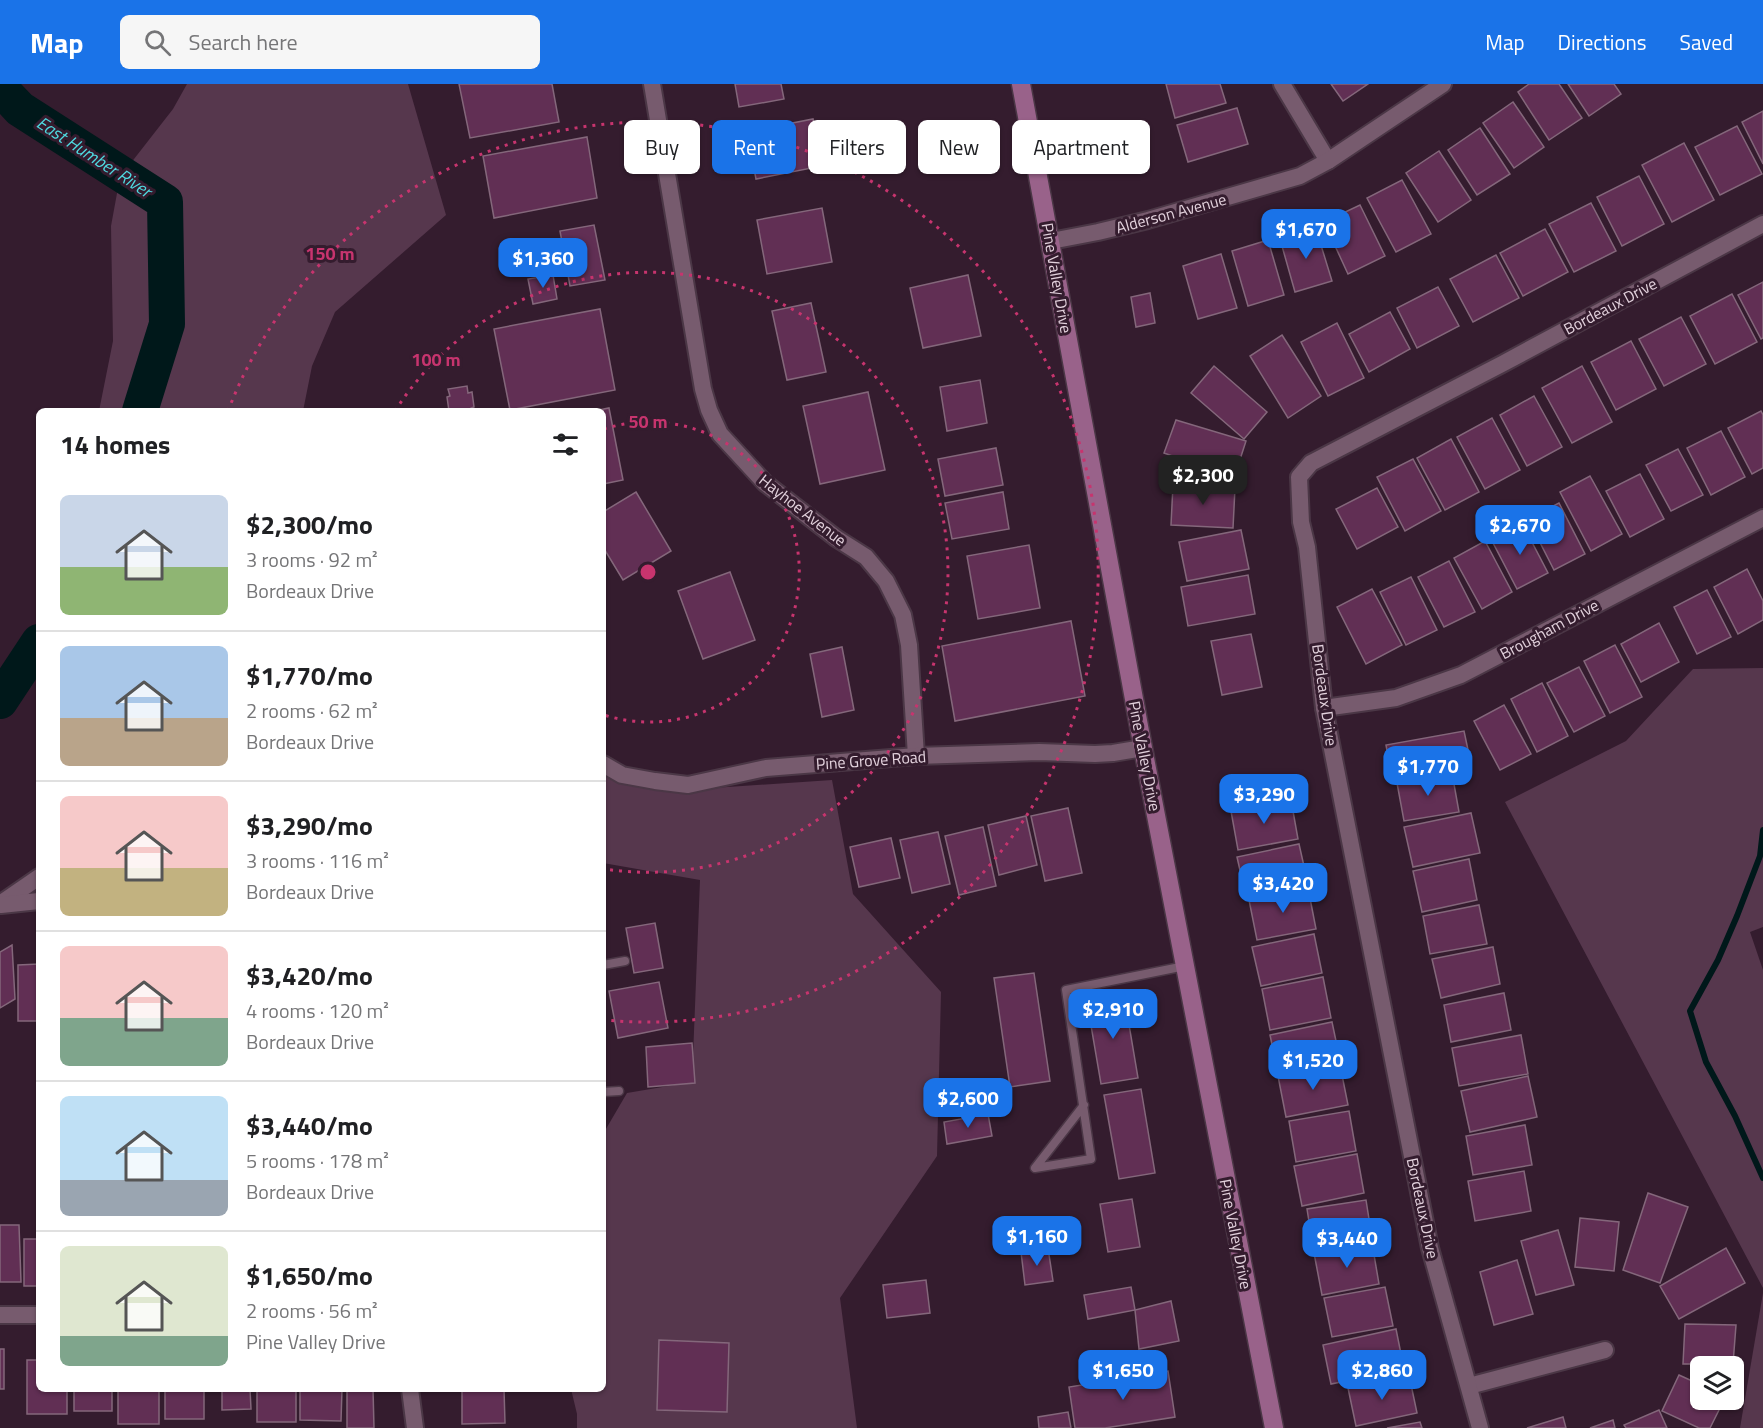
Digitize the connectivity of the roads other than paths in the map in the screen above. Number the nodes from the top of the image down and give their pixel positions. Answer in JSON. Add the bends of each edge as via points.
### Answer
{"nodes":[{"id":1,"x":652,"y":84,"type":"edge"},
{"id":2,"x":1021,"y":84,"type":"edge"},
{"id":3,"x":1282,"y":84,"type":"edge"},
{"id":4,"x":1443,"y":84,"type":"edge"},
{"id":5,"x":1328,"y":161,"type":"junction"},
{"id":6,"x":1763,"y":224,"type":"edge"},
{"id":7,"x":1051,"y":241,"type":"junction"},
{"id":8,"x":1763,"y":518,"type":"edge"},
{"id":9,"x":1324,"y":708,"type":"junction"},
{"id":10,"x":1143,"y":748,"type":"junction"},
{"id":11,"x":916,"y":756,"type":"junction"},
{"id":12,"x":606,"y":766,"type":"edge"},
{"id":13,"x":36,"y":879,"type":"edge"},
{"id":14,"x":36,"y":901,"type":"edge"},
{"id":15,"x":0,"y":904,"type":"edge"},
{"id":16,"x":625,"y":961,"type":"dead end"},
{"id":17,"x":606,"y":964,"type":"edge"},
{"id":18,"x":1185,"y":966,"type":"junction"},
{"id":19,"x":619,"y":1091,"type":"dead end"},
{"id":20,"x":606,"y":1092,"type":"edge"},
{"id":21,"x":1083,"y":1105,"type":"junction"},
{"id":22,"x":0,"y":1315,"type":"edge"},
{"id":23,"x":36,"y":1315,"type":"edge"},
{"id":24,"x":1605,"y":1350,"type":"dead end"},
{"id":25,"x":1469,"y":1386,"type":"junction"},
{"id":26,"x":410,"y":1392,"type":"edge"},
{"id":27,"x":415,"y":1428,"type":"edge"},
{"id":28,"x":1274,"y":1428,"type":"edge"},
{"id":29,"x":1480,"y":1428,"type":"edge"}],
"edges":[{"from":1,"to":11,"type":"street","name":"Hayhoe Avenue","via":[[709,410],[720,434],[765,483],[866,557],[886,581],[903,615],[909,645]]},
{"from":2,"to":7,"type":"main road","name":"Pine Valley Drive"},
{"from":3,"to":5,"type":"street"},
{"from":4,"to":5,"type":"street","name":"Alderson Avenue"},
{"from":5,"to":7,"type":"street","name":"Alderson Avenue","via":[[1275,184],[1148,220]]},
{"from":6,"to":9,"type":"street","name":"Bordeaux Drive","via":[[1311,463],[1299,477],[1299,495]]},
{"from":7,"to":10,"type":"main road","name":"Pine Valley Drive"},
{"from":8,"to":9,"type":"street","name":"Brougham Drive","via":[[1461,675],[1396,698]]},
{"from":9,"to":25,"type":"street","name":"Bordeaux Drive","via":[[1430,1248]]},
{"from":10,"to":11,"type":"street","name":"Pine Grove Road","via":[[1095,754]]},
{"from":10,"to":18,"type":"main road","name":"Pine Valley Drive"},
{"from":11,"to":12,"type":"street","name":"Pine Grove Road","via":[[766,768],[688,785],[622,775]]},
{"from":13,"to":15,"type":"street"},
{"from":14,"to":15,"type":"street"},
{"from":16,"to":17,"type":"lane"},
{"from":18,"to":21,"type":"lane","via":[[1066,990]]},
{"from":18,"to":28,"type":"main road","name":"Pine Valley Drive"},
{"from":19,"to":20,"type":"lane"},
{"from":21,"to":21,"type":"lane","via":[[1092,1159],[1035,1168],[1042,1159]]},
{"from":22,"to":23,"type":"street"},
{"from":24,"to":25,"type":"street"},
{"from":25,"to":29,"type":"street","name":"Bordeaux Drive"},
{"from":26,"to":27,"type":"street"}]}
